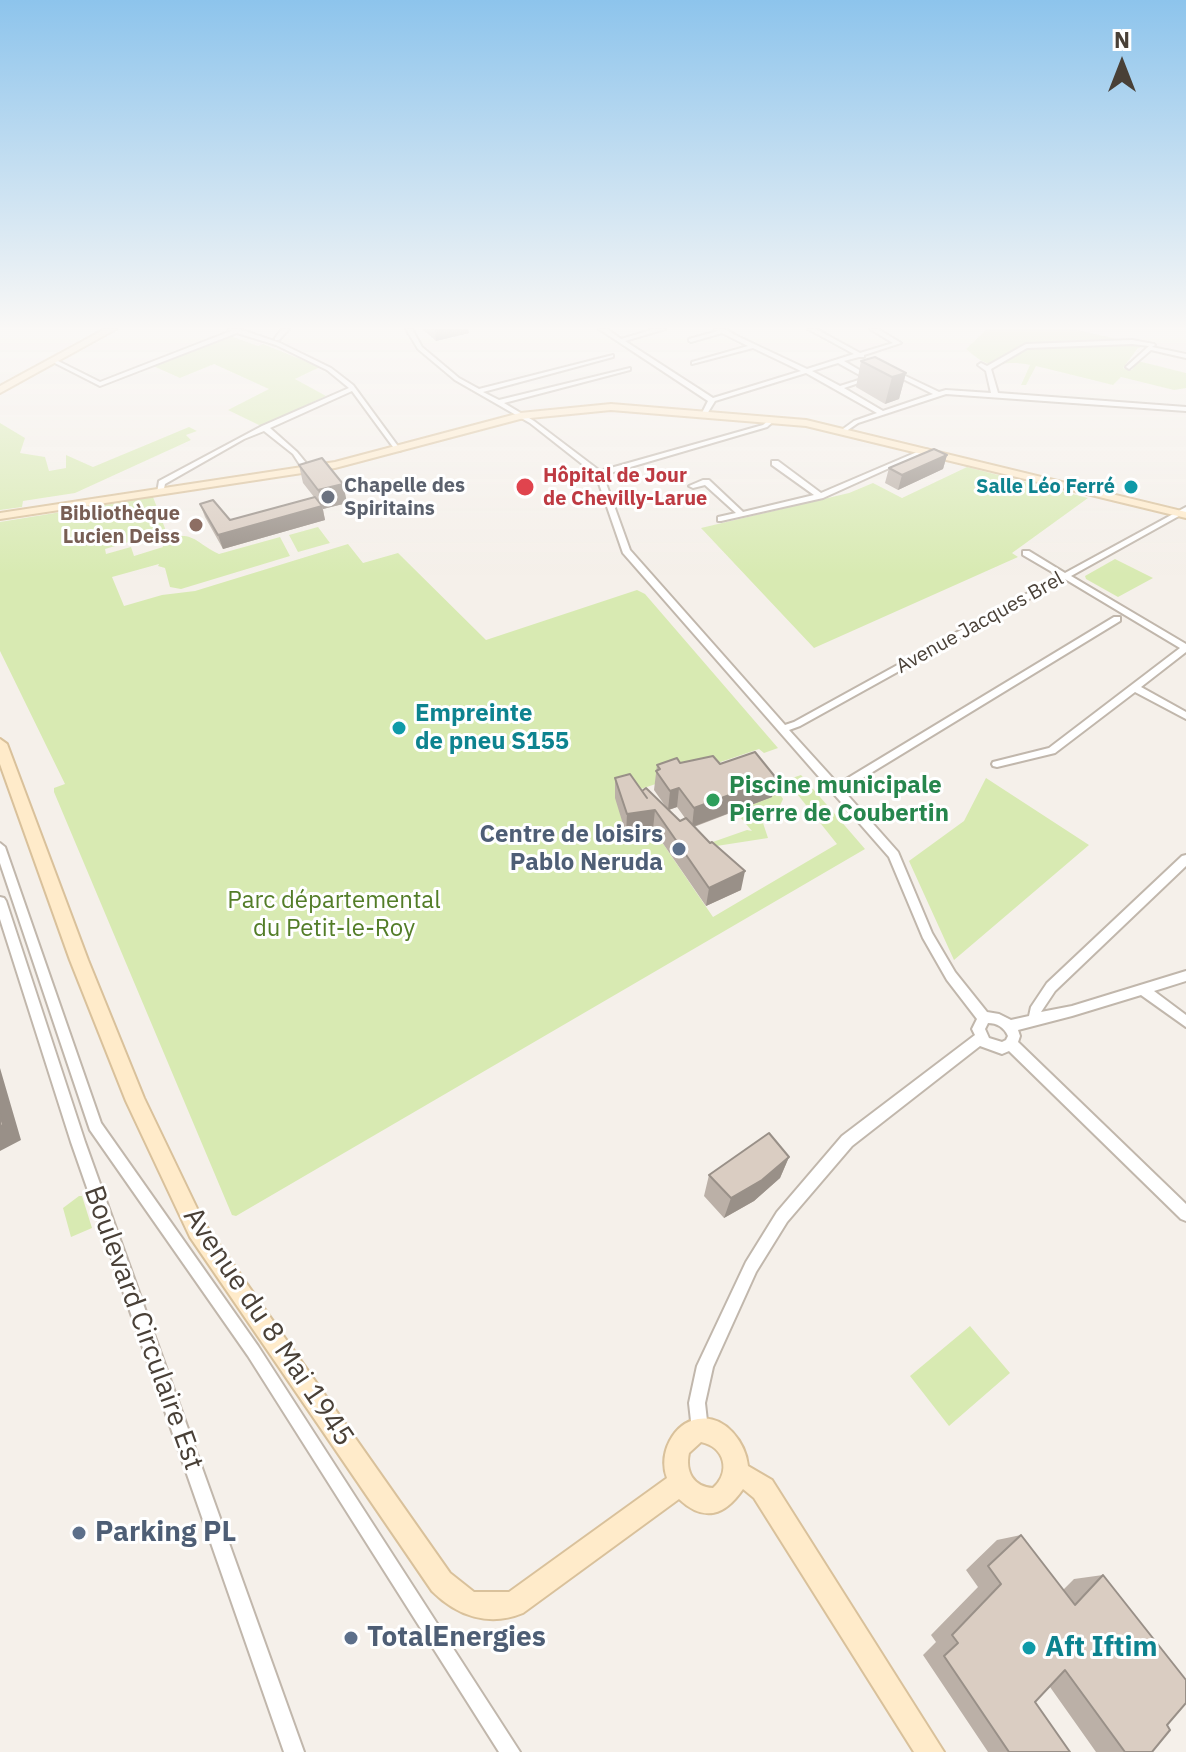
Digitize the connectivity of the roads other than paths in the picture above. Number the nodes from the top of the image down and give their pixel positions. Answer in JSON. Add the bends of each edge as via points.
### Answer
{"nodes":[{"id":1,"x":302,"y":411,"type":"edge"},
{"id":2,"x":368,"y":411,"type":"edge"},
{"id":3,"x":511,"y":411,"type":"edge"},
{"id":4,"x":573,"y":411,"type":"edge"},
{"id":5,"x":670,"y":411,"type":"edge"},
{"id":6,"x":878,"y":411,"type":"edge"},
{"id":7,"x":888,"y":411,"type":"edge"},
{"id":8,"x":705,"y":413,"type":"joint"},
{"id":9,"x":882,"y":413,"type":"junction"},
{"id":10,"x":520,"y":416,"type":"junction"},
{"id":11,"x":773,"y":419,"type":"junction"},
{"id":12,"x":264,"y":427,"type":"junction"},
{"id":13,"x":845,"y":430,"type":"junction"},
{"id":14,"x":398,"y":450,"type":"junction"},
{"id":15,"x":926,"y":450,"type":"junction"},
{"id":16,"x":775,"y":463,"type":"dead end"},
{"id":17,"x":307,"y":469,"type":"junction"},
{"id":18,"x":599,"y":474,"type":"junction"},
{"id":19,"x":693,"y":486,"type":"dead end"},
{"id":20,"x":160,"y":491,"type":"junction"},
{"id":21,"x":820,"y":496,"type":"junction"},
{"id":22,"x":1183,"y":512,"type":"edge"},
{"id":23,"x":742,"y":515,"type":"junction"},
{"id":24,"x":0,"y":516,"type":"edge"},
{"id":25,"x":721,"y":519,"type":"dead end"},
{"id":26,"x":1026,"y":553,"type":"dead end"},
{"id":27,"x":1065,"y":576,"type":"junction"},
{"id":28,"x":1117,"y":619,"type":"dead end"},
{"id":29,"x":1186,"y":648,"type":"edge"},
{"id":30,"x":1135,"y":688,"type":"junction"},
{"id":31,"x":1186,"y":716,"type":"edge"},
{"id":32,"x":782,"y":729,"type":"junction"},
{"id":33,"x":0,"y":744,"type":"edge"},
{"id":34,"x":997,"y":764,"type":"dead end"},
{"id":35,"x":836,"y":790,"type":"junction"},
{"id":36,"x":0,"y":847,"type":"edge"},
{"id":37,"x":1186,"y":859,"type":"edge"},
{"id":38,"x":0,"y":901,"type":"edge"},
{"id":39,"x":1186,"y":976,"type":"edge"},
{"id":40,"x":1144,"y":990,"type":"junction"},
{"id":41,"x":984,"y":1018,"type":"junction"},
{"id":42,"x":1036,"y":1020,"type":"junction"},
{"id":43,"x":1186,"y":1022,"type":"edge"},
{"id":44,"x":1010,"y":1026,"type":"junction"},
{"id":45,"x":981,"y":1038,"type":"junction"},
{"id":46,"x":1011,"y":1044,"type":"junction"},
{"id":47,"x":1186,"y":1214,"type":"edge"},
{"id":48,"x":700,"y":1430,"type":"junction"},
{"id":49,"x":737,"y":1476,"type":"junction"},
{"id":50,"x":680,"y":1483,"type":"junction"},
{"id":51,"x":294,"y":1752,"type":"edge"},
{"id":52,"x":510,"y":1752,"type":"edge"},
{"id":53,"x":930,"y":1752,"type":"edge"}],
"edges":[{"from":1,"to":12,"type":"street"},
{"from":2,"to":14,"type":"street"},
{"from":3,"to":10,"type":"street"},
{"from":4,"to":10,"type":"main road"},
{"from":5,"to":8,"type":"main road"},
{"from":6,"to":9,"type":"street"},
{"from":7,"to":9,"type":"street"},
{"from":8,"to":11,"type":"main road"},
{"from":9,"to":13,"type":"street"},
{"from":10,"to":14,"type":"main road"},
{"from":10,"to":18,"type":"street"},
{"from":11,"to":13,"type":"main road"},
{"from":11,"to":18,"type":"street","via":[[765,426]]},
{"from":12,"to":17,"type":"street"},
{"from":12,"to":20,"type":"street","via":[[162,483]]},
{"from":13,"to":15,"type":"main road"},
{"from":14,"to":17,"type":"main road"},
{"from":15,"to":21,"type":"street"},
{"from":15,"to":22,"type":"main road"},
{"from":16,"to":21,"type":"street"},
{"from":17,"to":20,"type":"main road"},
{"from":18,"to":32,"type":"street","via":[[626,551]]},
{"from":19,"to":23,"type":"street","via":[[706,482]]},
{"from":20,"to":24,"type":"main road"},
{"from":21,"to":23,"type":"street"},
{"from":22,"to":27,"type":"street","name":"Avenue Jacques Brel"},
{"from":23,"to":25,"type":"street"},
{"from":26,"to":27,"type":"street"},
{"from":27,"to":29,"type":"street","via":[[1176,636]]},
{"from":27,"to":32,"type":"street","name":"Avenue Jacques Brel"},
{"from":28,"to":35,"type":"street"},
{"from":29,"to":30,"type":"street"},
{"from":30,"to":31,"type":"street"},
{"from":30,"to":34,"type":"street","via":[[1052,751]]},
{"from":32,"to":35,"type":"street"},
{"from":33,"to":50,"type":"main road","name":"Avenue du 8 Mai 1945","via":[[130,1087],[197,1230],[455,1598],[494,1608],[514,1604]]},
{"from":35,"to":41,"type":"street","via":[[894,855],[927,935]]},
{"from":36,"to":52,"type":"street","via":[[95,1126],[253,1351]]},
{"from":37,"to":42,"type":"street","via":[[1051,987],[1035,1011]]},
{"from":38,"to":51,"type":"street","name":"Boulevard Circulaire Est","via":[[72,1127]]},
{"from":39,"to":40,"type":"street"},
{"from":40,"to":42,"type":"street"},
{"from":40,"to":43,"type":"street"},
{"from":41,"to":44,"type":"street"},
{"from":41,"to":45,"type":"street","via":[[978,1029]]},
{"from":42,"to":44,"type":"street"},
{"from":44,"to":46,"type":"street"},
{"from":45,"to":46,"type":"street","via":[[996,1048]]},
{"from":45,"to":48,"type":"street","via":[[847,1141],[782,1217],[751,1267],[705,1366],[697,1403]]},
{"from":46,"to":47,"type":"street"},
{"from":48,"to":49,"type":"main road","via":[[720,1434],[728,1442]]},
{"from":48,"to":50,"type":"main road","via":[[679,1445],[675,1464]]},
{"from":49,"to":50,"type":"main road","via":[[717,1501],[696,1499]]},
{"from":49,"to":53,"type":"main road","via":[[763,1489]]}]}
